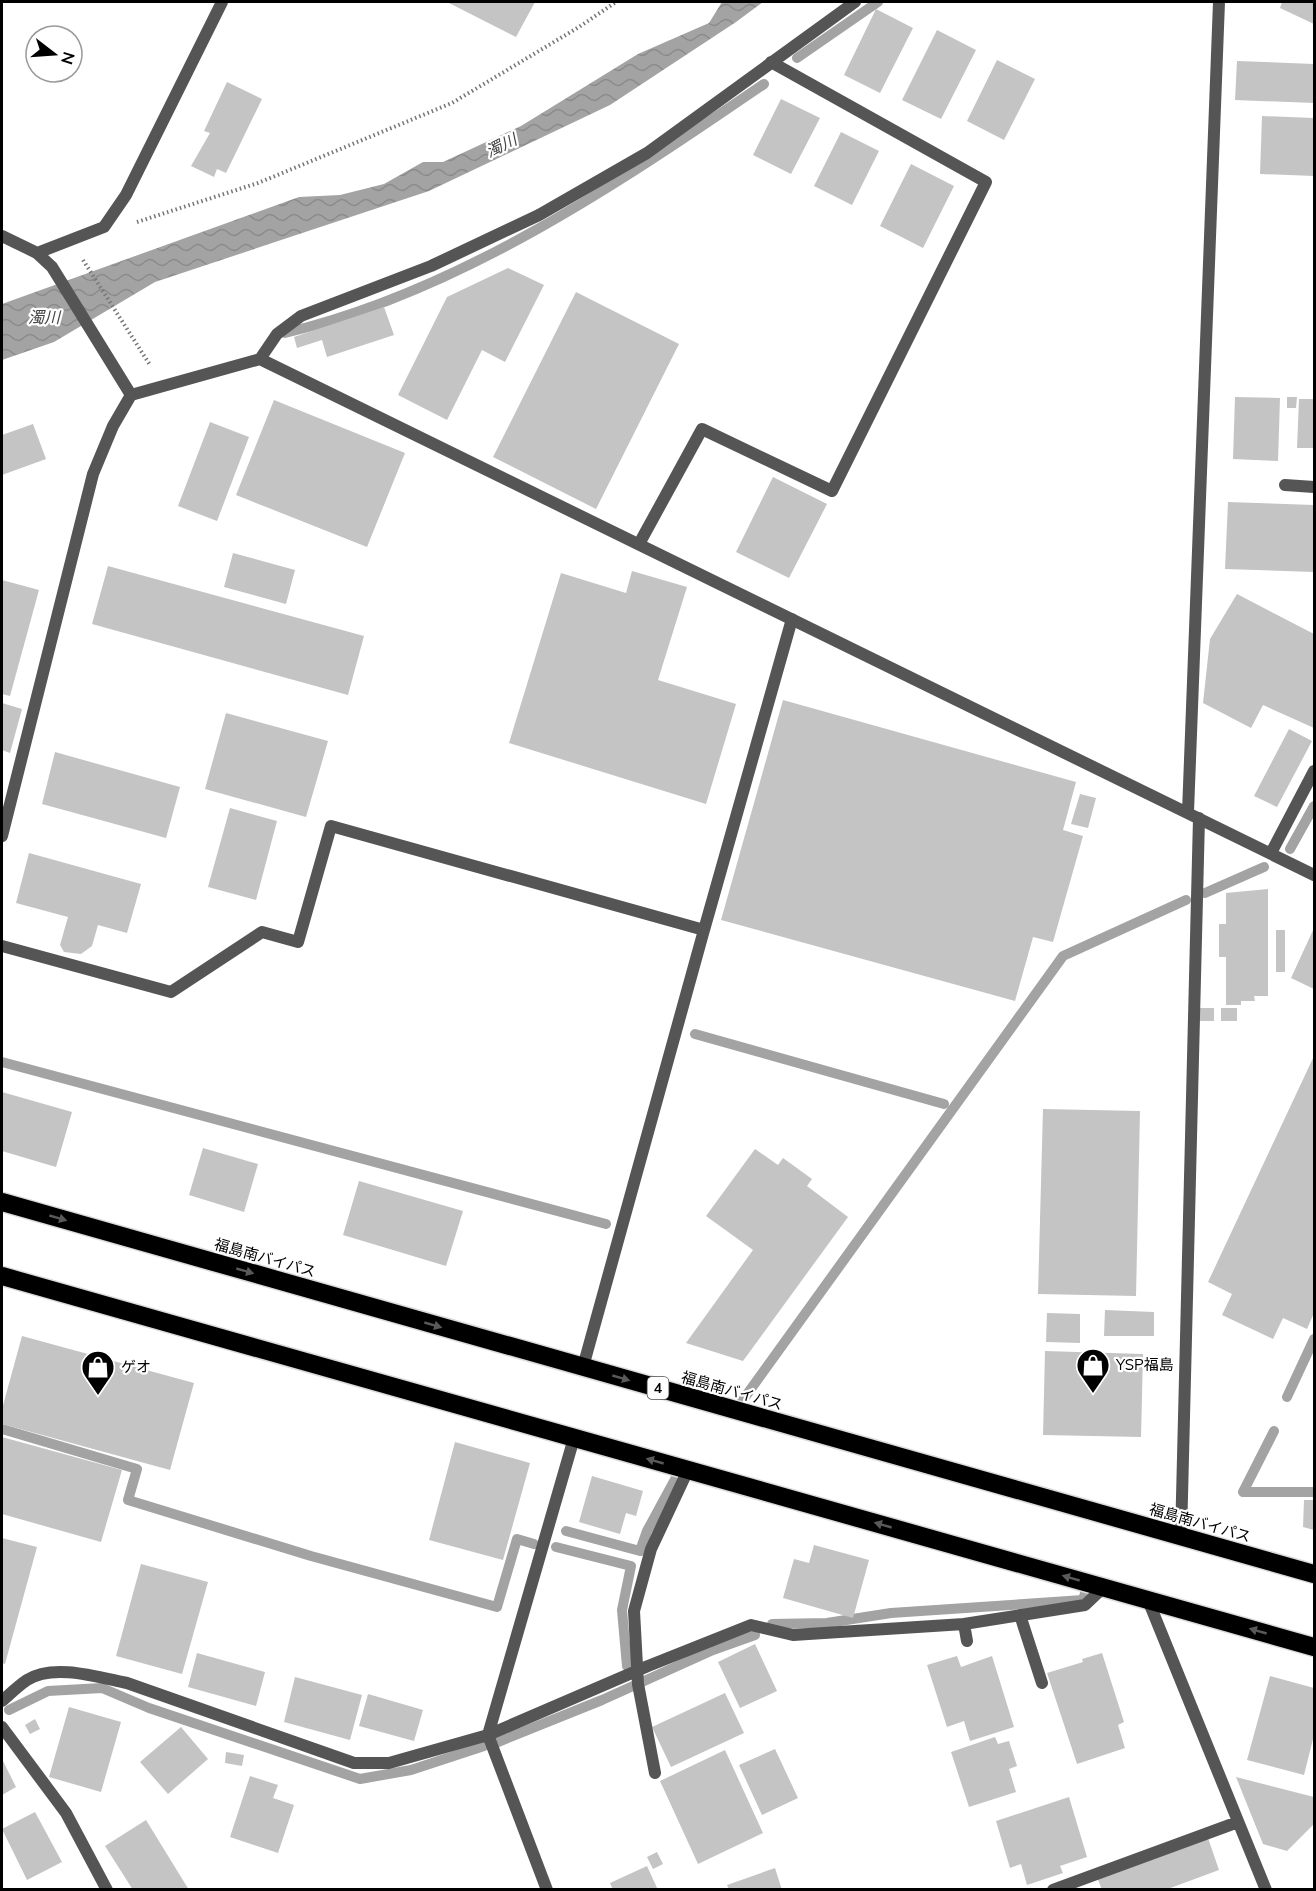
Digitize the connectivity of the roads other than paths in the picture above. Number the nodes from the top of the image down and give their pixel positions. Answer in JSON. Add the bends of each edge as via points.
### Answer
{"nodes":[{"id":1,"x":222,"y":2,"type":"edge"},
{"id":2,"x":855,"y":2,"type":"edge"},
{"id":3,"x":1219,"y":2,"type":"edge"},
{"id":4,"x":771,"y":62,"type":"junction"},
{"id":5,"x":2,"y":236,"type":"edge"},
{"id":6,"x":37,"y":253,"type":"junction"},
{"id":7,"x":260,"y":359,"type":"junction"},
{"id":8,"x":131,"y":395,"type":"junction"},
{"id":9,"x":1286,"y":485,"type":"dead end"},
{"id":10,"x":1314,"y":487,"type":"edge"},
{"id":11,"x":639,"y":544,"type":"junction"},
{"id":12,"x":792,"y":618,"type":"junction"},
{"id":13,"x":1314,"y":771,"type":"edge"},
{"id":14,"x":1194,"y":815,"type":"junction"},
{"id":15,"x":2,"y":836,"type":"edge"},
{"id":16,"x":1271,"y":853,"type":"junction"},
{"id":17,"x":1314,"y":875,"type":"edge"},
{"id":18,"x":704,"y":930,"type":"junction"},
{"id":19,"x":2,"y":946,"type":"edge"},
{"id":20,"x":2,"y":1202,"type":"edge"},
{"id":21,"x":2,"y":1276,"type":"edge"},
{"id":22,"x":583,"y":1367,"type":"junction"},
{"id":23,"x":574,"y":1438,"type":"junction"},
{"id":24,"x":688,"y":1470,"type":"junction"},
{"id":25,"x":1181,"y":1537,"type":"junction"},
{"id":26,"x":1314,"y":1574,"type":"edge"},
{"id":27,"x":1104,"y":1587,"type":"junction"},
{"id":28,"x":1148,"y":1600,"type":"junction"},
{"id":29,"x":1020,"y":1615,"type":"junction"},
{"id":30,"x":964,"y":1624,"type":"junction"},
{"id":31,"x":967,"y":1641,"type":"dead end"},
{"id":32,"x":1314,"y":1647,"type":"edge"},
{"id":33,"x":637,"y":1670,"type":"junction"},
{"id":34,"x":1042,"y":1683,"type":"dead end"},
{"id":35,"x":2,"y":1701,"type":"edge"},
{"id":36,"x":2,"y":1727,"type":"edge"},
{"id":37,"x":488,"y":1735,"type":"junction"},
{"id":38,"x":655,"y":1773,"type":"dead end"},
{"id":39,"x":1238,"y":1822,"type":"junction"},
{"id":40,"x":107,"y":1890,"type":"edge"},
{"id":41,"x":547,"y":1890,"type":"edge"},
{"id":42,"x":1053,"y":1890,"type":"edge"},
{"id":43,"x":1266,"y":1890,"type":"edge"}],
"edges":[{"from":1,"to":6,"type":"street","via":[[126,195],[104,227]]},
{"from":2,"to":4,"type":"street"},
{"from":3,"to":14,"type":"street"},
{"from":4,"to":7,"type":"street","via":[[647,153],[539,215],[431,266],[301,316],[277,334]]},
{"from":4,"to":11,"type":"street","via":[[986,182],[832,491],[702,429]]},
{"from":5,"to":6,"type":"street"},
{"from":6,"to":8,"type":"street","via":[[52,267]]},
{"from":7,"to":8,"type":"street"},
{"from":7,"to":11,"type":"street"},
{"from":8,"to":15,"type":"street","via":[[93,474]]},
{"from":9,"to":10,"type":"street"},
{"from":11,"to":12,"type":"street"},
{"from":12,"to":14,"type":"street"},
{"from":12,"to":18,"type":"street"},
{"from":13,"to":16,"type":"street"},
{"from":14,"to":16,"type":"street"},
{"from":14,"to":25,"type":"street"},
{"from":16,"to":17,"type":"street"},
{"from":18,"to":19,"type":"street","via":[[331,826],[298,942],[262,932],[171,992]]},
{"from":18,"to":22,"type":"street"},
{"from":20,"to":22,"type":"highway","name":"福島南バイパス","number":"4","one_way":true},
{"from":21,"to":23,"type":"highway"},
{"from":22,"to":25,"type":"highway","name":"福島南バイパス","number":"4","one_way":true},
{"from":24,"to":23,"type":"highway","one_way":true},
{"from":23,"to":37,"type":"street"},
{"from":27,"to":24,"type":"highway","one_way":true},
{"from":24,"to":33,"type":"street","via":[[664,1516],[640,1583],[634,1611]]},
{"from":25,"to":26,"type":"highway","name":"福島南バイパス","number":"4"},
{"from":27,"to":28,"type":"highway"},
{"from":27,"to":29,"type":"street","via":[[1085,1605]]},
{"from":32,"to":28,"type":"highway","one_way":true},
{"from":28,"to":39,"type":"street"},
{"from":29,"to":30,"type":"street"},
{"from":29,"to":34,"type":"street"},
{"from":30,"to":31,"type":"street"},
{"from":30,"to":33,"type":"street","via":[[793,1635],[751,1625]]},
{"from":33,"to":37,"type":"street"},
{"from":33,"to":38,"type":"street"},
{"from":35,"to":37,"type":"street","via":[[28,1679],[50,1673],[95,1676],[127,1683],[354,1763],[389,1763]]},
{"from":36,"to":40,"type":"street","via":[[66,1813]]},
{"from":37,"to":41,"type":"street"},
{"from":39,"to":42,"type":"street"},
{"from":39,"to":43,"type":"street"}]}
